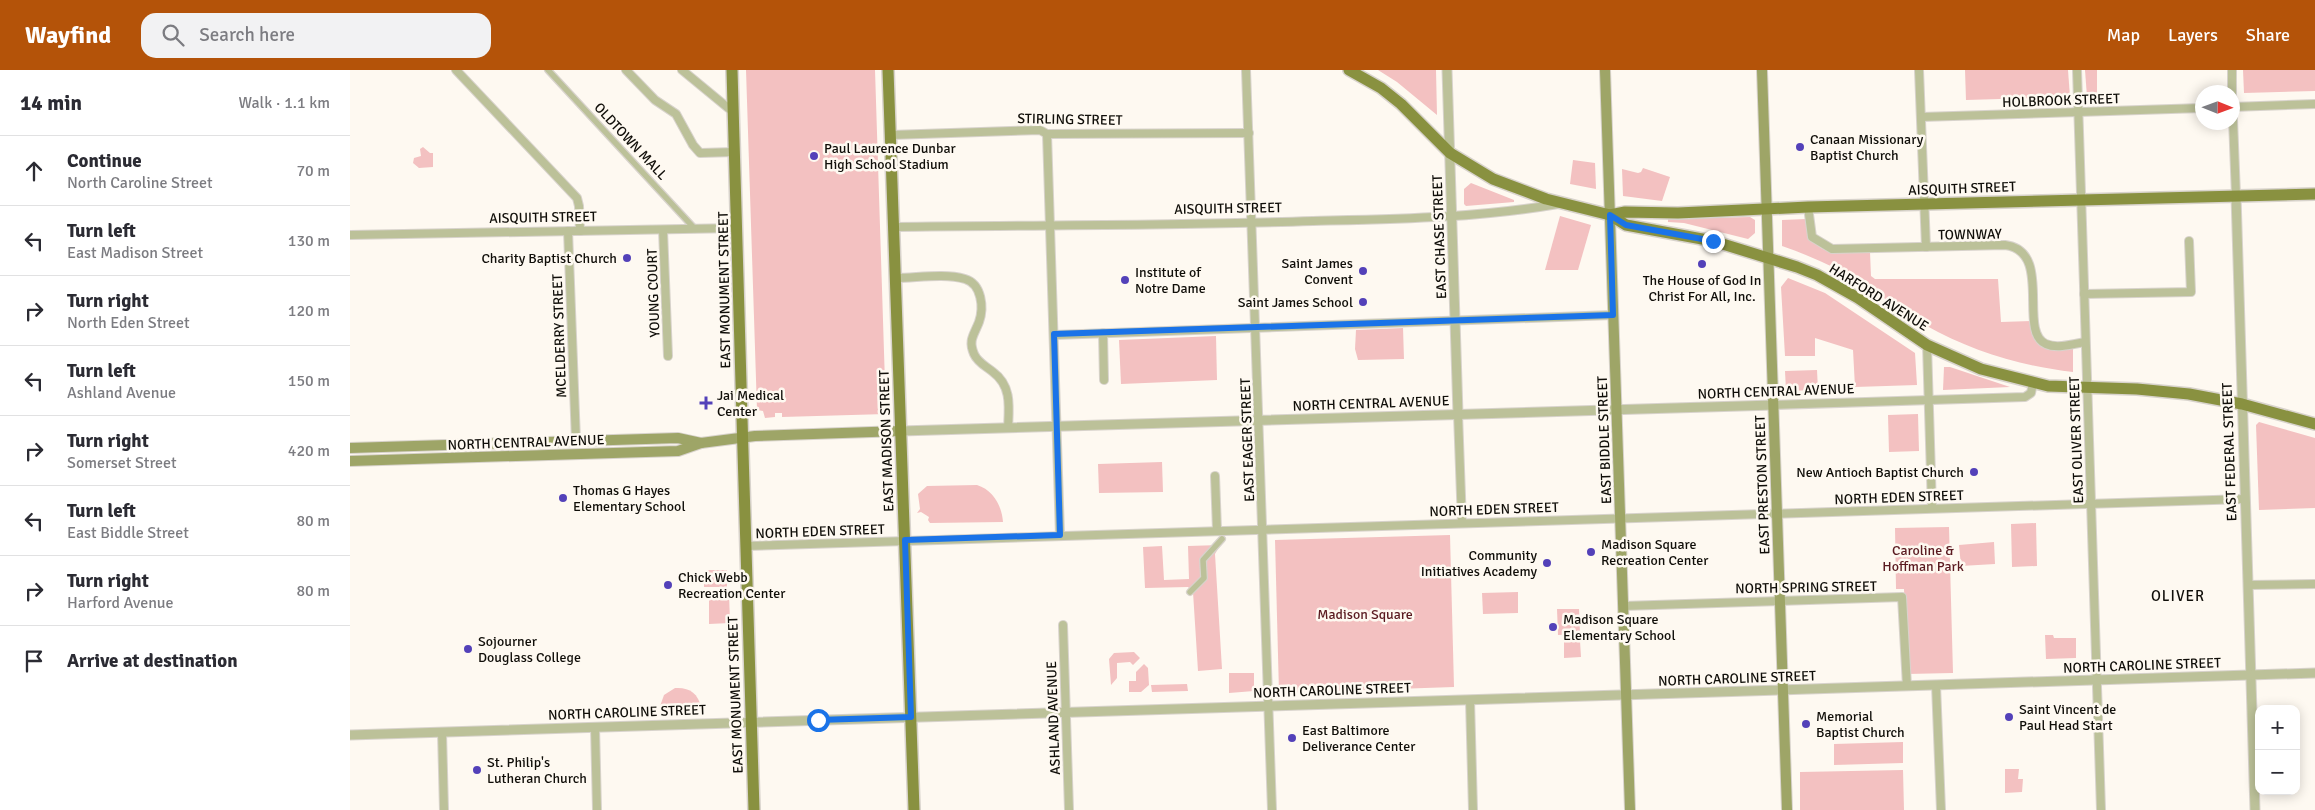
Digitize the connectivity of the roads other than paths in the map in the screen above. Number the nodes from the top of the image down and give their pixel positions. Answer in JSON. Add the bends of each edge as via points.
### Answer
{"nodes":[{"id":1,"x":456,"y":70,"type":"edge"},
{"id":2,"x":548,"y":70,"type":"edge"},
{"id":3,"x":626,"y":70,"type":"edge"},
{"id":4,"x":682,"y":70,"type":"edge"},
{"id":5,"x":732,"y":70,"type":"edge"},
{"id":6,"x":888,"y":70,"type":"edge"},
{"id":7,"x":1246,"y":70,"type":"edge"},
{"id":8,"x":1349,"y":70,"type":"edge"},
{"id":9,"x":1447,"y":70,"type":"edge"},
{"id":10,"x":1605,"y":70,"type":"edge"},
{"id":11,"x":1762,"y":70,"type":"edge"},
{"id":12,"x":1919,"y":70,"type":"edge"},
{"id":13,"x":2077,"y":70,"type":"edge"},
{"id":14,"x":2232,"y":70,"type":"edge"},
{"id":15,"x":2232,"y":85,"type":"edge"},
{"id":16,"x":2315,"y":104,"type":"edge"},
{"id":17,"x":2240,"y":107,"type":"edge"},
{"id":18,"x":2195,"y":108,"type":"edge"},
{"id":19,"x":733,"y":112,"type":"junction"},
{"id":20,"x":2078,"y":112,"type":"junction"},
{"id":21,"x":1921,"y":117,"type":"junction"},
{"id":22,"x":2234,"y":130,"type":"edge"},
{"id":23,"x":1248,"y":133,"type":"junction"},
{"id":24,"x":1047,"y":134,"type":"junction"},
{"id":25,"x":891,"y":135,"type":"junction"},
{"id":26,"x":735,"y":152,"type":"junction"},
{"id":27,"x":1450,"y":153,"type":"junction"},
{"id":28,"x":2315,"y":194,"type":"edge"},
{"id":29,"x":2236,"y":196,"type":"junction"},
{"id":30,"x":2081,"y":199,"type":"junction"},
{"id":31,"x":1562,"y":203,"type":"junction"},
{"id":32,"x":1924,"y":204,"type":"junction"},
{"id":33,"x":1808,"y":207,"type":"junction"},
{"id":34,"x":1767,"y":208,"type":"junction"},
{"id":35,"x":1610,"y":215,"type":"junction"},
{"id":36,"x":1452,"y":217,"type":"junction"},
{"id":37,"x":1252,"y":223,"type":"junction"},
{"id":38,"x":1050,"y":225,"type":"junction"},
{"id":39,"x":894,"y":227,"type":"junction"},
{"id":40,"x":737,"y":228,"type":"junction"},
{"id":41,"x":695,"y":229,"type":"junction"},
{"id":42,"x":663,"y":230,"type":"junction"},
{"id":43,"x":568,"y":231,"type":"junction"},
{"id":44,"x":580,"y":231,"type":"junction"},
{"id":45,"x":350,"y":235,"type":"edge"},
{"id":46,"x":2189,"y":241,"type":"dead end"},
{"id":47,"x":1926,"y":247,"type":"junction"},
{"id":48,"x":1768,"y":257,"type":"junction"},
{"id":49,"x":896,"y":278,"type":"junction"},
{"id":50,"x":2084,"y":294,"type":"junction"},
{"id":51,"x":1613,"y":315,"type":"junction"},
{"id":52,"x":1455,"y":320,"type":"junction"},
{"id":53,"x":1255,"y":327,"type":"junction"},
{"id":54,"x":1103,"y":333,"type":"junction"},
{"id":55,"x":1054,"y":334,"type":"junction"},
{"id":56,"x":2085,"y":342,"type":"junction"},
{"id":57,"x":1927,"y":345,"type":"junction"},
{"id":58,"x":668,"y":356,"type":"dead end"},
{"id":59,"x":1104,"y":380,"type":"dead end"},
{"id":60,"x":2032,"y":383,"type":"junction"},
{"id":61,"x":2086,"y":388,"type":"junction"},
{"id":62,"x":1929,"y":400,"type":"junction"},
{"id":63,"x":2242,"y":404,"type":"junction"},
{"id":64,"x":1774,"y":405,"type":"junction"},
{"id":65,"x":1616,"y":409,"type":"junction"},
{"id":66,"x":1458,"y":414,"type":"junction"},
{"id":67,"x":1258,"y":420,"type":"junction"},
{"id":68,"x":2315,"y":424,"type":"edge"},
{"id":69,"x":1057,"y":426,"type":"junction"},
{"id":70,"x":1008,"y":428,"type":"junction"},
{"id":71,"x":901,"y":431,"type":"junction"},
{"id":72,"x":741,"y":439,"type":"junction"},
{"id":73,"x":605,"y":440,"type":"junction"},
{"id":74,"x":576,"y":441,"type":"junction"},
{"id":75,"x":701,"y":444,"type":"junction"},
{"id":76,"x":350,"y":448,"type":"edge"},
{"id":77,"x":605,"y":454,"type":"junction"},
{"id":78,"x":350,"y":461,"type":"edge"},
{"id":79,"x":1215,"y":476,"type":"dead end"},
{"id":80,"x":2245,"y":499,"type":"junction"},
{"id":81,"x":2090,"y":504,"type":"junction"},
{"id":82,"x":1932,"y":508,"type":"junction"},
{"id":83,"x":1777,"y":513,"type":"junction"},
{"id":84,"x":1620,"y":518,"type":"junction"},
{"id":85,"x":1462,"y":523,"type":"junction"},
{"id":86,"x":1262,"y":529,"type":"junction"},
{"id":87,"x":1216,"y":530,"type":"junction"},
{"id":88,"x":1060,"y":535,"type":"junction"},
{"id":89,"x":1222,"y":538,"type":"dead end"},
{"id":90,"x":905,"y":540,"type":"junction"},
{"id":91,"x":745,"y":546,"type":"junction"},
{"id":92,"x":2315,"y":584,"type":"edge"},
{"id":93,"x":2248,"y":585,"type":"junction"},
{"id":94,"x":1190,"y":592,"type":"dead end"},
{"id":95,"x":1780,"y":599,"type":"junction"},
{"id":96,"x":1623,"y":606,"type":"junction"},
{"id":97,"x":1063,"y":625,"type":"dead end"},
{"id":98,"x":2315,"y":673,"type":"edge"},
{"id":99,"x":2251,"y":675,"type":"junction"},
{"id":100,"x":2096,"y":680,"type":"junction"},
{"id":101,"x":1936,"y":685,"type":"junction"},
{"id":102,"x":1907,"y":686,"type":"junction"},
{"id":103,"x":1783,"y":690,"type":"junction"},
{"id":104,"x":1626,"y":695,"type":"junction"},
{"id":105,"x":1470,"y":700,"type":"junction"},
{"id":106,"x":1268,"y":706,"type":"junction"},
{"id":107,"x":1066,"y":712,"type":"junction"},
{"id":108,"x":911,"y":717,"type":"junction"},
{"id":109,"x":751,"y":722,"type":"junction"},
{"id":110,"x":595,"y":727,"type":"junction"},
{"id":111,"x":442,"y":732,"type":"junction"},
{"id":112,"x":350,"y":735,"type":"edge"},
{"id":113,"x":444,"y":810,"type":"edge"},
{"id":114,"x":597,"y":810,"type":"edge"},
{"id":115,"x":754,"y":810,"type":"edge"},
{"id":116,"x":914,"y":810,"type":"edge"},
{"id":117,"x":1069,"y":810,"type":"edge"},
{"id":118,"x":1272,"y":810,"type":"edge"},
{"id":119,"x":1473,"y":810,"type":"edge"},
{"id":120,"x":1630,"y":810,"type":"edge"},
{"id":121,"x":1786,"y":810,"type":"edge"},
{"id":122,"x":1941,"y":810,"type":"edge"},
{"id":123,"x":2101,"y":810,"type":"edge"},
{"id":124,"x":2255,"y":810,"type":"edge"}],
"edges":[{"from":1,"to":44,"type":"street","via":[[577,198]]},
{"from":2,"to":41,"type":"street","name":"OLDTOWN MALL"},
{"from":3,"to":26,"type":"street","via":[[656,100],[676,114],[700,153]]},
{"from":4,"to":19,"type":"street"},
{"from":5,"to":19,"type":"main road","name":"EAST MONUMENT STREET"},
{"from":6,"to":25,"type":"main road","name":"EAST MADISON STREET"},
{"from":7,"to":23,"type":"street","name":"EAST EAGER STREET"},
{"from":8,"to":27,"type":"main road","name":"HARFORD AVENUE","via":[[1401,104]]},
{"from":9,"to":27,"type":"street","name":"EAST CHASE STREET"},
{"from":10,"to":35,"type":"main road","name":"EAST BIDDLE STREET"},
{"from":11,"to":34,"type":"main road","name":"EAST PRESTON STREET"},
{"from":12,"to":21,"type":"street"},
{"from":13,"to":20,"type":"street","name":"EAST OLIVER STREET"},
{"from":14,"to":15,"type":"street","name":"EAST FEDERAL STREET"},
{"from":16,"to":17,"type":"street"},
{"from":18,"to":20,"type":"street","name":"HOLBROOK STREET"},
{"from":19,"to":26,"type":"main road","name":"EAST MONUMENT STREET"},
{"from":20,"to":21,"type":"street","name":"HOLBROOK STREET"},
{"from":20,"to":30,"type":"street","name":"EAST OLIVER STREET"},
{"from":21,"to":32,"type":"street"},
{"from":22,"to":29,"type":"street","name":"EAST FEDERAL STREET"},
{"from":23,"to":24,"type":"street","name":"STIRLING STREET"},
{"from":23,"to":37,"type":"street","name":"EAST EAGER STREET"},
{"from":24,"to":25,"type":"street","name":"STIRLING STREET","via":[[1040,130]]},
{"from":24,"to":38,"type":"street"},
{"from":25,"to":39,"type":"main road","name":"EAST MADISON STREET"},
{"from":26,"to":40,"type":"main road","name":"EAST MONUMENT STREET"},
{"from":27,"to":31,"type":"main road","name":"HARFORD AVENUE","via":[[1493,179]]},
{"from":27,"to":36,"type":"street","name":"EAST CHASE STREET"},
{"from":28,"to":29,"type":"main road","name":"AISQUITH STREET"},
{"from":29,"to":30,"type":"main road","name":"AISQUITH STREET"},
{"from":29,"to":63,"type":"street","name":"EAST FEDERAL STREET"},
{"from":30,"to":32,"type":"main road","name":"AISQUITH STREET"},
{"from":30,"to":50,"type":"street","name":"EAST OLIVER STREET"},
{"from":31,"to":35,"type":"main road","name":"HARFORD AVENUE"},
{"from":31,"to":36,"type":"street","name":"AISQUITH STREET"},
{"from":32,"to":33,"type":"main road","name":"AISQUITH STREET"},
{"from":32,"to":47,"type":"street"},
{"from":33,"to":34,"type":"main road","name":"AISQUITH STREET"},
{"from":33,"to":47,"type":"street","name":"TOWNWAY","via":[[1812,237],[1832,249]]},
{"from":34,"to":35,"type":"main road","name":"AISQUITH STREET"},
{"from":34,"to":48,"type":"main road","name":"EAST PRESTON STREET"},
{"from":35,"to":48,"type":"main road","name":"HARFORD AVENUE","via":[[1626,225],[1688,235]]},
{"from":35,"to":51,"type":"main road","name":"EAST BIDDLE STREET"},
{"from":36,"to":37,"type":"street","name":"AISQUITH STREET"},
{"from":36,"to":52,"type":"street","name":"EAST CHASE STREET"},
{"from":37,"to":38,"type":"street","name":"AISQUITH STREET"},
{"from":37,"to":53,"type":"street","name":"EAST EAGER STREET"},
{"from":38,"to":39,"type":"street","name":"AISQUITH STREET"},
{"from":38,"to":55,"type":"street"},
{"from":39,"to":49,"type":"main road","name":"EAST MADISON STREET"},
{"from":40,"to":41,"type":"street","name":"AISQUITH STREET"},
{"from":40,"to":72,"type":"main road","name":"EAST MONUMENT STREET"},
{"from":41,"to":42,"type":"street","name":"AISQUITH STREET"},
{"from":42,"to":44,"type":"street","name":"AISQUITH STREET"},
{"from":42,"to":58,"type":"street","name":"YOUNG COURT"},
{"from":43,"to":44,"type":"street","name":"AISQUITH STREET"},
{"from":43,"to":45,"type":"street","name":"AISQUITH STREET"},
{"from":43,"to":74,"type":"street","name":"MCELDERRY STREET"},
{"from":46,"to":50,"type":"street","via":[[2191,292]]},
{"from":47,"to":56,"type":"street","name":"TOWNWAY","via":[[2005,245],[2017,248],[2024,254],[2031,274],[2035,330],[2040,339],[2048,346]]},
{"from":48,"to":57,"type":"main road","name":"HARFORD AVENUE","via":[[1837,286]]},
{"from":48,"to":64,"type":"main road","name":"EAST PRESTON STREET"},
{"from":49,"to":70,"type":"street","via":[[966,279],[972,284],[981,298],[981,307],[971,345],[980,362],[999,376],[1007,389]]},
{"from":49,"to":71,"type":"main road","name":"EAST MADISON STREET"},
{"from":50,"to":56,"type":"street","name":"EAST OLIVER STREET"},
{"from":51,"to":52,"type":"street"},
{"from":51,"to":65,"type":"main road","name":"EAST BIDDLE STREET"},
{"from":52,"to":53,"type":"street"},
{"from":52,"to":66,"type":"street","name":"EAST CHASE STREET"},
{"from":53,"to":54,"type":"street"},
{"from":53,"to":67,"type":"street","name":"EAST EAGER STREET"},
{"from":54,"to":55,"type":"street"},
{"from":54,"to":59,"type":"street"},
{"from":55,"to":69,"type":"street"},
{"from":56,"to":61,"type":"street","name":"EAST OLIVER STREET"},
{"from":57,"to":60,"type":"main road","name":"HARFORD AVENUE","via":[[1981,368]]},
{"from":57,"to":62,"type":"street"},
{"from":60,"to":61,"type":"main road","name":"HARFORD AVENUE"},
{"from":60,"to":62,"type":"street","name":"NORTH CENTRAL AVENUE","via":[[2031,393],[2025,397]]},
{"from":61,"to":63,"type":"main road","name":"HARFORD AVENUE","via":[[2166,391]]},
{"from":61,"to":81,"type":"street","name":"EAST OLIVER STREET"},
{"from":62,"to":64,"type":"street","name":"NORTH CENTRAL AVENUE"},
{"from":62,"to":82,"type":"street"},
{"from":63,"to":68,"type":"main road","name":"HARFORD AVENUE"},
{"from":63,"to":80,"type":"street","name":"EAST FEDERAL STREET"},
{"from":64,"to":65,"type":"street","name":"NORTH CENTRAL AVENUE"},
{"from":64,"to":83,"type":"main road","name":"EAST PRESTON STREET"},
{"from":65,"to":66,"type":"street","name":"NORTH CENTRAL AVENUE"},
{"from":65,"to":84,"type":"main road","name":"EAST BIDDLE STREET"},
{"from":66,"to":67,"type":"street","name":"NORTH CENTRAL AVENUE"},
{"from":66,"to":85,"type":"street","name":"EAST CHASE STREET"},
{"from":67,"to":69,"type":"street","name":"NORTH CENTRAL AVENUE"},
{"from":67,"to":86,"type":"street","name":"EAST EAGER STREET"},
{"from":69,"to":70,"type":"street","name":"NORTH CENTRAL AVENUE"},
{"from":69,"to":88,"type":"street"},
{"from":70,"to":71,"type":"street","name":"NORTH CENTRAL AVENUE"},
{"from":71,"to":72,"type":"main road","name":"NORTH CENTRAL AVENUE"},
{"from":71,"to":90,"type":"main road","name":"EAST MADISON STREET"},
{"from":72,"to":75,"type":"main road","name":"NORTH CENTRAL AVENUE"},
{"from":72,"to":91,"type":"main road","name":"EAST MONUMENT STREET"},
{"from":73,"to":74,"type":"main road","name":"NORTH CENTRAL AVENUE"},
{"from":73,"to":75,"type":"main road","name":"NORTH CENTRAL AVENUE","via":[[678,438]]},
{"from":73,"to":77,"type":"main road"},
{"from":74,"to":76,"type":"main road","name":"NORTH CENTRAL AVENUE"},
{"from":75,"to":77,"type":"main road","name":"NORTH CENTRAL AVENUE","via":[[678,451]]},
{"from":77,"to":78,"type":"main road","name":"NORTH CENTRAL AVENUE"},
{"from":79,"to":87,"type":"street"},
{"from":80,"to":81,"type":"street","name":"NORTH EDEN STREET"},
{"from":80,"to":93,"type":"street","name":"EAST FEDERAL STREET"},
{"from":81,"to":82,"type":"street","name":"NORTH EDEN STREET"},
{"from":81,"to":100,"type":"street","name":"EAST OLIVER STREET"},
{"from":82,"to":83,"type":"street","name":"NORTH EDEN STREET"},
{"from":83,"to":84,"type":"street","name":"NORTH EDEN STREET"},
{"from":83,"to":95,"type":"main road","name":"EAST PRESTON STREET"},
{"from":84,"to":85,"type":"street","name":"NORTH EDEN STREET"},
{"from":84,"to":96,"type":"main road","name":"EAST BIDDLE STREET"},
{"from":85,"to":86,"type":"street","name":"NORTH EDEN STREET"},
{"from":86,"to":87,"type":"street","name":"NORTH EDEN STREET"},
{"from":86,"to":106,"type":"street","name":"EAST EAGER STREET"},
{"from":87,"to":88,"type":"street","name":"NORTH EDEN STREET"},
{"from":88,"to":90,"type":"street","name":"NORTH EDEN STREET"},
{"from":89,"to":94,"type":"street","via":[[1203,560],[1204,578]]},
{"from":90,"to":91,"type":"street","name":"NORTH EDEN STREET"},
{"from":90,"to":108,"type":"main road","name":"EAST MADISON STREET"},
{"from":91,"to":109,"type":"main road","name":"EAST MONUMENT STREET"},
{"from":92,"to":93,"type":"street"},
{"from":93,"to":99,"type":"street","name":"EAST FEDERAL STREET"},
{"from":95,"to":96,"type":"street","name":"NORTH SPRING STREET"},
{"from":95,"to":102,"type":"street","name":"NORTH SPRING STREET","via":[[1902,597]]},
{"from":95,"to":103,"type":"main road","name":"EAST PRESTON STREET"},
{"from":96,"to":104,"type":"main road","name":"EAST BIDDLE STREET"},
{"from":97,"to":107,"type":"street","name":"ASHLAND AVENUE"},
{"from":98,"to":99,"type":"street","name":"NORTH CAROLINE STREET"},
{"from":99,"to":100,"type":"street","name":"NORTH CAROLINE STREET"},
{"from":99,"to":124,"type":"street","name":"EAST FEDERAL STREET"},
{"from":100,"to":101,"type":"street","name":"NORTH CAROLINE STREET"},
{"from":100,"to":123,"type":"street","name":"EAST OLIVER STREET"},
{"from":101,"to":102,"type":"street","name":"NORTH CAROLINE STREET"},
{"from":101,"to":122,"type":"street"},
{"from":102,"to":103,"type":"street","name":"NORTH CAROLINE STREET"},
{"from":103,"to":104,"type":"street","name":"NORTH CAROLINE STREET"},
{"from":103,"to":121,"type":"main road","name":"EAST PRESTON STREET"},
{"from":104,"to":105,"type":"street","name":"NORTH CAROLINE STREET"},
{"from":104,"to":120,"type":"main road","name":"EAST BIDDLE STREET"},
{"from":105,"to":106,"type":"street","name":"NORTH CAROLINE STREET"},
{"from":105,"to":119,"type":"street"},
{"from":106,"to":107,"type":"street","name":"NORTH CAROLINE STREET"},
{"from":106,"to":118,"type":"street","name":"EAST EAGER STREET"},
{"from":107,"to":108,"type":"street","name":"NORTH CAROLINE STREET"},
{"from":107,"to":117,"type":"street","name":"ASHLAND AVENUE"},
{"from":108,"to":109,"type":"street","name":"NORTH CAROLINE STREET"},
{"from":108,"to":116,"type":"main road","name":"EAST MADISON STREET"},
{"from":109,"to":110,"type":"street","name":"NORTH CAROLINE STREET"},
{"from":109,"to":115,"type":"main road","name":"EAST MONUMENT STREET"},
{"from":110,"to":111,"type":"street","name":"NORTH CAROLINE STREET"},
{"from":110,"to":114,"type":"street"},
{"from":111,"to":112,"type":"street","name":"NORTH CAROLINE STREET"},
{"from":111,"to":113,"type":"street"}]}
